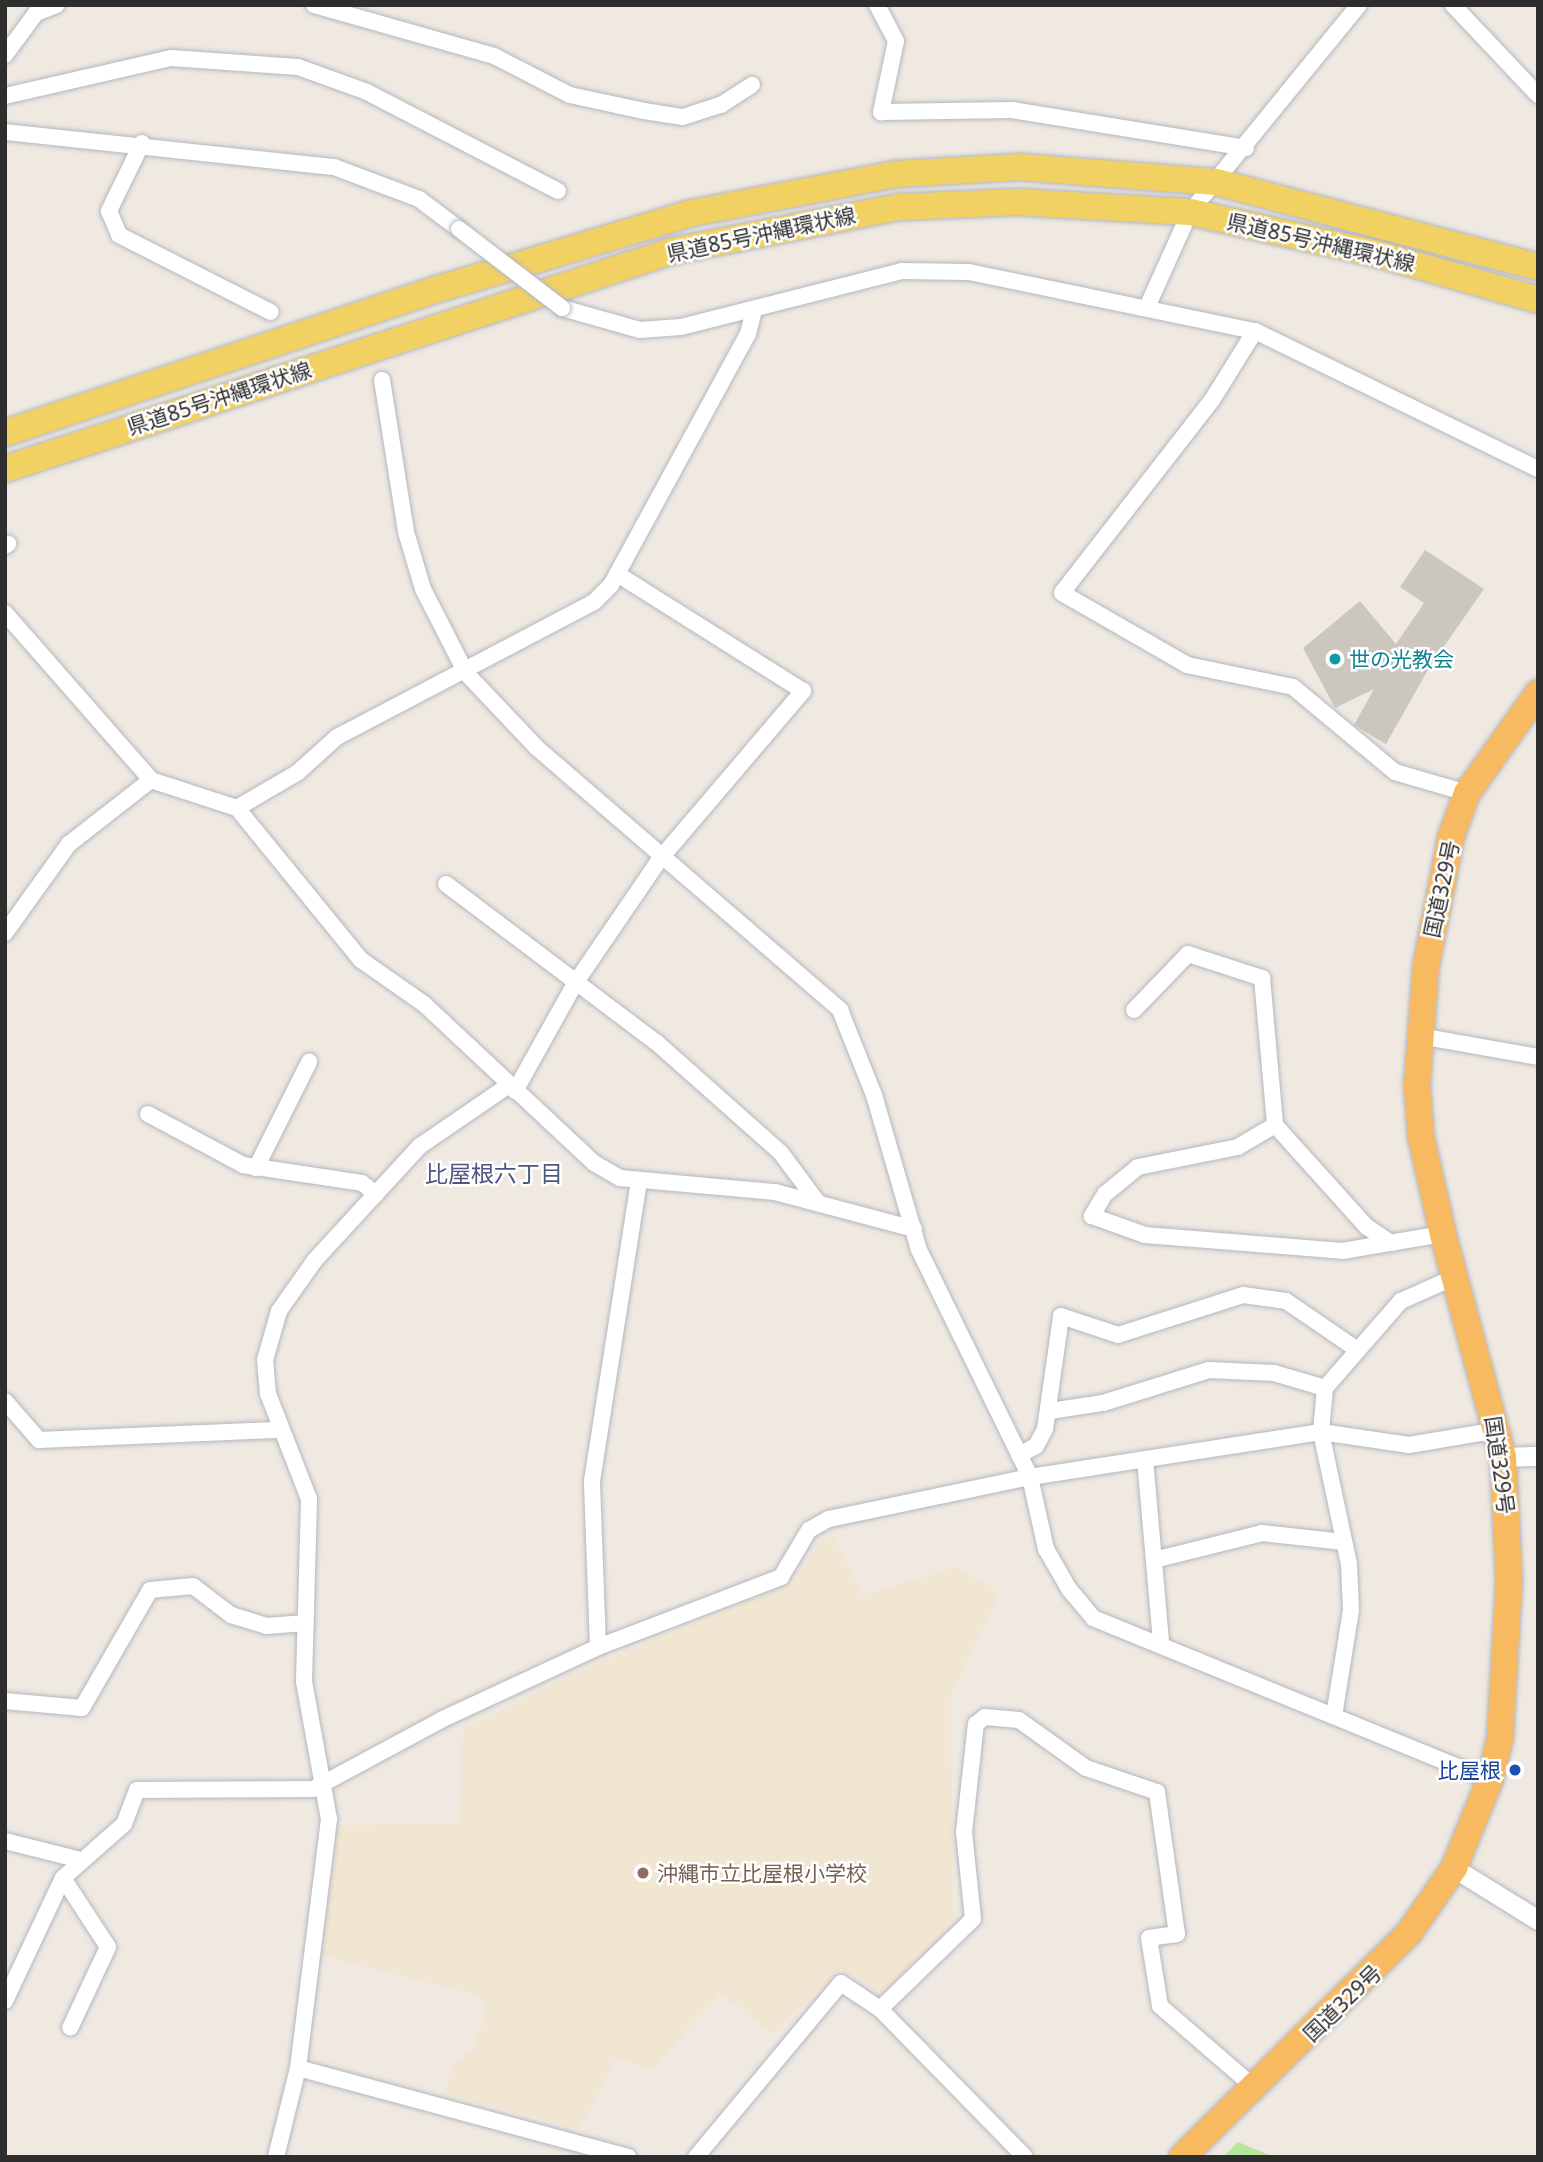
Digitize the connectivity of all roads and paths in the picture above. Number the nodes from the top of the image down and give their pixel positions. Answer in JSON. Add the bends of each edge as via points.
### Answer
{"nodes":[{"id":1,"x":57,"y":5,"type":"edge"},
{"id":2,"x":314,"y":5,"type":"edge"},
{"id":3,"x":877,"y":5,"type":"edge"},
{"id":4,"x":1359,"y":5,"type":"edge"},
{"id":5,"x":1453,"y":5,"type":"edge"},
{"id":6,"x":5,"y":55,"type":"edge"},
{"id":7,"x":752,"y":85,"type":"dead end"},
{"id":8,"x":1538,"y":95,"type":"edge"},
{"id":9,"x":5,"y":96,"type":"edge"},
{"id":10,"x":5,"y":132,"type":"edge"},
{"id":11,"x":142,"y":143,"type":"junction"},
{"id":12,"x":1246,"y":148,"type":"junction"},
{"id":13,"x":1216,"y":182,"type":"junction"},
{"id":14,"x":558,"y":191,"type":"dead end"},
{"id":15,"x":1189,"y":212,"type":"junction"},
{"id":16,"x":1538,"y":267,"type":"edge"},
{"id":17,"x":1538,"y":300,"type":"edge"},
{"id":18,"x":1148,"y":305,"type":"junction"},
{"id":19,"x":754,"y":310,"type":"junction"},
{"id":20,"x":271,"y":313,"type":"dead end"},
{"id":21,"x":1255,"y":331,"type":"junction"},
{"id":22,"x":382,"y":380,"type":"dead end"},
{"id":23,"x":5,"y":433,"type":"edge"},
{"id":24,"x":5,"y":469,"type":"edge"},
{"id":25,"x":1538,"y":469,"type":"edge"},
{"id":26,"x":617,"y":574,"type":"junction"},
{"id":27,"x":5,"y":613,"type":"edge"},
{"id":28,"x":466,"y":673,"type":"junction"},
{"id":29,"x":1538,"y":693,"type":"edge"},
{"id":30,"x":151,"y":780,"type":"junction"},
{"id":31,"x":1467,"y":793,"type":"junction"},
{"id":32,"x":237,"y":808,"type":"junction"},
{"id":33,"x":660,"y":859,"type":"junction"},
{"id":34,"x":446,"y":884,"type":"dead end"},
{"id":35,"x":5,"y":933,"type":"edge"},
{"id":36,"x":576,"y":982,"type":"junction"},
{"id":37,"x":1134,"y":1010,"type":"dead end"},
{"id":38,"x":1420,"y":1037,"type":"junction"},
{"id":39,"x":1538,"y":1057,"type":"edge"},
{"id":40,"x":309,"y":1062,"type":"dead end"},
{"id":41,"x":512,"y":1088,"type":"junction"},
{"id":42,"x":148,"y":1114,"type":"dead end"},
{"id":43,"x":1275,"y":1125,"type":"junction"},
{"id":44,"x":256,"y":1168,"type":"junction"},
{"id":45,"x":639,"y":1182,"type":"junction"},
{"id":46,"x":376,"y":1194,"type":"junction"},
{"id":47,"x":818,"y":1203,"type":"junction"},
{"id":48,"x":914,"y":1229,"type":"junction"},
{"id":49,"x":1443,"y":1234,"type":"junction"},
{"id":50,"x":1391,"y":1243,"type":"junction"},
{"id":51,"x":1457,"y":1276,"type":"junction"},
{"id":52,"x":1356,"y":1349,"type":"junction"},
{"id":53,"x":1325,"y":1388,"type":"junction"},
{"id":54,"x":5,"y":1401,"type":"edge"},
{"id":55,"x":1050,"y":1411,"type":"junction"},
{"id":56,"x":282,"y":1430,"type":"junction"},
{"id":57,"x":1498,"y":1430,"type":"junction"},
{"id":58,"x":1321,"y":1432,"type":"junction"},
{"id":59,"x":1019,"y":1455,"type":"junction"},
{"id":60,"x":1538,"y":1456,"type":"edge"},
{"id":61,"x":1503,"y":1457,"type":"junction"},
{"id":62,"x":1145,"y":1459,"type":"junction"},
{"id":63,"x":1030,"y":1478,"type":"junction"},
{"id":64,"x":1344,"y":1542,"type":"junction"},
{"id":65,"x":1158,"y":1559,"type":"junction"},
{"id":66,"x":306,"y":1623,"type":"junction"},
{"id":67,"x":1161,"y":1643,"type":"junction"},
{"id":68,"x":598,"y":1647,"type":"junction"},
{"id":69,"x":5,"y":1701,"type":"edge"},
{"id":70,"x":1334,"y":1716,"type":"junction"},
{"id":71,"x":1490,"y":1780,"type":"junction"},
{"id":72,"x":322,"y":1783,"type":"junction"},
{"id":73,"x":5,"y":1841,"type":"edge"},
{"id":74,"x":77,"y":1859,"type":"junction"},
{"id":75,"x":1454,"y":1868,"type":"junction"},
{"id":76,"x":63,"y":1878,"type":"junction"},
{"id":77,"x":1538,"y":1920,"type":"edge"},
{"id":78,"x":5,"y":2001,"type":"edge"},
{"id":79,"x":880,"y":2009,"type":"junction"},
{"id":80,"x":70,"y":2028,"type":"dead end"},
{"id":81,"x":298,"y":2068,"type":"junction"},
{"id":82,"x":1254,"y":2087,"type":"junction"},
{"id":83,"x":276,"y":2157,"type":"edge"},
{"id":84,"x":628,"y":2157,"type":"edge"},
{"id":85,"x":695,"y":2157,"type":"edge"},
{"id":86,"x":1025,"y":2157,"type":"edge"},
{"id":87,"x":1182,"y":2157,"type":"edge"}],
"edges":[{"from":1,"to":6,"type":"street","via":[[36,13]]},
{"from":2,"to":7,"type":"street","via":[[494,56],[570,95],[645,111],[682,117],[721,105]]},
{"from":3,"to":12,"type":"street","via":[[896,41],[881,112],[1012,110]]},
{"from":4,"to":12,"type":"street"},
{"from":5,"to":8,"type":"street"},
{"from":9,"to":14,"type":"street","via":[[171,58],[298,67],[367,92]]},
{"from":10,"to":11,"type":"street"},
{"from":11,"to":19,"type":"street","bridge":true,"via":[[334,167],[419,199],[562,308],[640,330]]},
{"from":11,"to":20,"type":"street","via":[[109,211],[119,235]]},
{"from":12,"to":13,"type":"street"},
{"from":13,"to":15,"type":"street"},
{"from":13,"to":16,"type":"main road","name":"県道85号沖縄環状線"},
{"from":13,"to":23,"type":"main road","name":"県道85号沖縄環状線","via":[[1020,167],[895,174],[791,190],[448,286]]},
{"from":15,"to":17,"type":"main road","name":"県道85号沖縄環状線","via":[[1378,254]]},
{"from":15,"to":18,"type":"street"},
{"from":15,"to":24,"type":"main road","name":"県道85号沖縄環状線","via":[[993,203],[899,207],[790,223],[577,279]]},
{"from":18,"to":19,"type":"street","via":[[937,270],[871,277]]},
{"from":18,"to":21,"type":"street"},
{"from":19,"to":26,"type":"street","via":[[748,334]]},
{"from":21,"to":25,"type":"street"},
{"from":21,"to":31,"type":"street","via":[[1212,400],[1062,593],[1187,665],[1293,687],[1395,772]]},
{"from":22,"to":28,"type":"street","via":[[406,532],[423,589]]},
{"from":26,"to":28,"type":"street","via":[[594,603],[516,638]]},
{"from":26,"to":33,"type":"street","via":[[803,691]]},
{"from":27,"to":30,"type":"street"},
{"from":28,"to":32,"type":"street","via":[[337,737],[297,773]]},
{"from":28,"to":33,"type":"street","via":[[537,748]]},
{"from":29,"to":31,"type":"highway","name":"国道329号"},
{"from":30,"to":32,"type":"street"},
{"from":30,"to":35,"type":"street","via":[[69,844]]},
{"from":31,"to":38,"type":"highway","name":"国道329号","via":[[1436,900]]},
{"from":32,"to":41,"type":"street","via":[[361,960],[424,1004]]},
{"from":33,"to":36,"type":"street"},
{"from":33,"to":48,"type":"street","via":[[840,1010],[874,1095]]},
{"from":34,"to":36,"type":"street"},
{"from":36,"to":41,"type":"street"},
{"from":36,"to":47,"type":"street","via":[[656,1042],[782,1153]]},
{"from":37,"to":43,"type":"street","via":[[1188,954],[1262,978]]},
{"from":38,"to":39,"type":"street"},
{"from":38,"to":49,"type":"highway","name":"国道329号","via":[[1421,1137]]},
{"from":40,"to":44,"type":"street"},
{"from":41,"to":45,"type":"street","via":[[594,1163]]},
{"from":41,"to":46,"type":"street","via":[[420,1146]]},
{"from":42,"to":44,"type":"street"},
{"from":43,"to":50,"type":"street","via":[[1367,1227]]},
{"from":43,"to":50,"type":"street","via":[[1238,1147],[1138,1167],[1105,1194],[1092,1216],[1145,1235],[1342,1251]]},
{"from":44,"to":46,"type":"street","via":[[362,1184]]},
{"from":45,"to":47,"type":"street","via":[[775,1192]]},
{"from":45,"to":68,"type":"street","via":[[592,1481]]},
{"from":46,"to":56,"type":"street","via":[[279,1311],[265,1360]]},
{"from":47,"to":48,"type":"street"},
{"from":48,"to":59,"type":"street"},
{"from":49,"to":50,"type":"street"},
{"from":49,"to":51,"type":"highway","name":"国道329号"},
{"from":51,"to":52,"type":"street","via":[[1401,1301]]},
{"from":51,"to":57,"type":"highway","name":"国道329号"},
{"from":52,"to":53,"type":"street"},
{"from":52,"to":55,"type":"street","via":[[1286,1301],[1243,1295],[1118,1335],[1061,1316]]},
{"from":53,"to":55,"type":"street","via":[[1274,1373],[1209,1370],[1103,1403]]},
{"from":53,"to":58,"type":"street"},
{"from":54,"to":56,"type":"street","via":[[39,1440]]},
{"from":55,"to":59,"type":"street","via":[[1036,1446]]},
{"from":56,"to":66,"type":"street","via":[[309,1499]]},
{"from":57,"to":58,"type":"street","via":[[1409,1445]]},
{"from":57,"to":61,"type":"highway","name":"国道329号"},
{"from":58,"to":62,"type":"street"},
{"from":58,"to":64,"type":"street"},
{"from":59,"to":63,"type":"street"},
{"from":60,"to":61,"type":"street"},
{"from":61,"to":71,"type":"highway","name":"国道329号","via":[[1509,1580],[1500,1738]]},
{"from":62,"to":63,"type":"street"},
{"from":62,"to":65,"type":"street","via":[[1147,1511]]},
{"from":63,"to":67,"type":"street","via":[[1046,1549],[1069,1588],[1093,1618]]},
{"from":63,"to":68,"type":"street","via":[[829,1519],[809,1531],[781,1577]]},
{"from":64,"to":65,"type":"street","via":[[1262,1532]]},
{"from":64,"to":70,"type":"street","via":[[1351,1610]]},
{"from":65,"to":67,"type":"street"},
{"from":66,"to":69,"type":"street","via":[[266,1626],[242,1619],[193,1586],[150,1590],[82,1708]]},
{"from":66,"to":72,"type":"street","via":[[307,1725]]},
{"from":67,"to":70,"type":"street"},
{"from":68,"to":72,"type":"street"},
{"from":70,"to":71,"type":"street"},
{"from":71,"to":75,"type":"highway","name":"国道329号"},
{"from":72,"to":74,"type":"street","via":[[313,1789],[137,1790],[124,1824]]},
{"from":72,"to":81,"type":"street","via":[[329,1819]]},
{"from":73,"to":74,"type":"street"},
{"from":74,"to":76,"type":"street"},
{"from":75,"to":77,"type":"street"},
{"from":75,"to":82,"type":"highway","name":"国道329号","via":[[1385,1961]]},
{"from":76,"to":78,"type":"street"},
{"from":76,"to":80,"type":"street","via":[[108,1947]]},
{"from":79,"to":82,"type":"street","via":[[973,1919],[964,1832],[976,1724],[985,1717],[1019,1720],[1086,1768],[1157,1792],[1177,1934],[1149,1938],[1160,2006]]},
{"from":79,"to":85,"type":"street","via":[[841,1983]]},
{"from":79,"to":86,"type":"street"},
{"from":81,"to":83,"type":"street"},
{"from":81,"to":84,"type":"street"},
{"from":82,"to":87,"type":"highway","name":"国道329号"}]}
